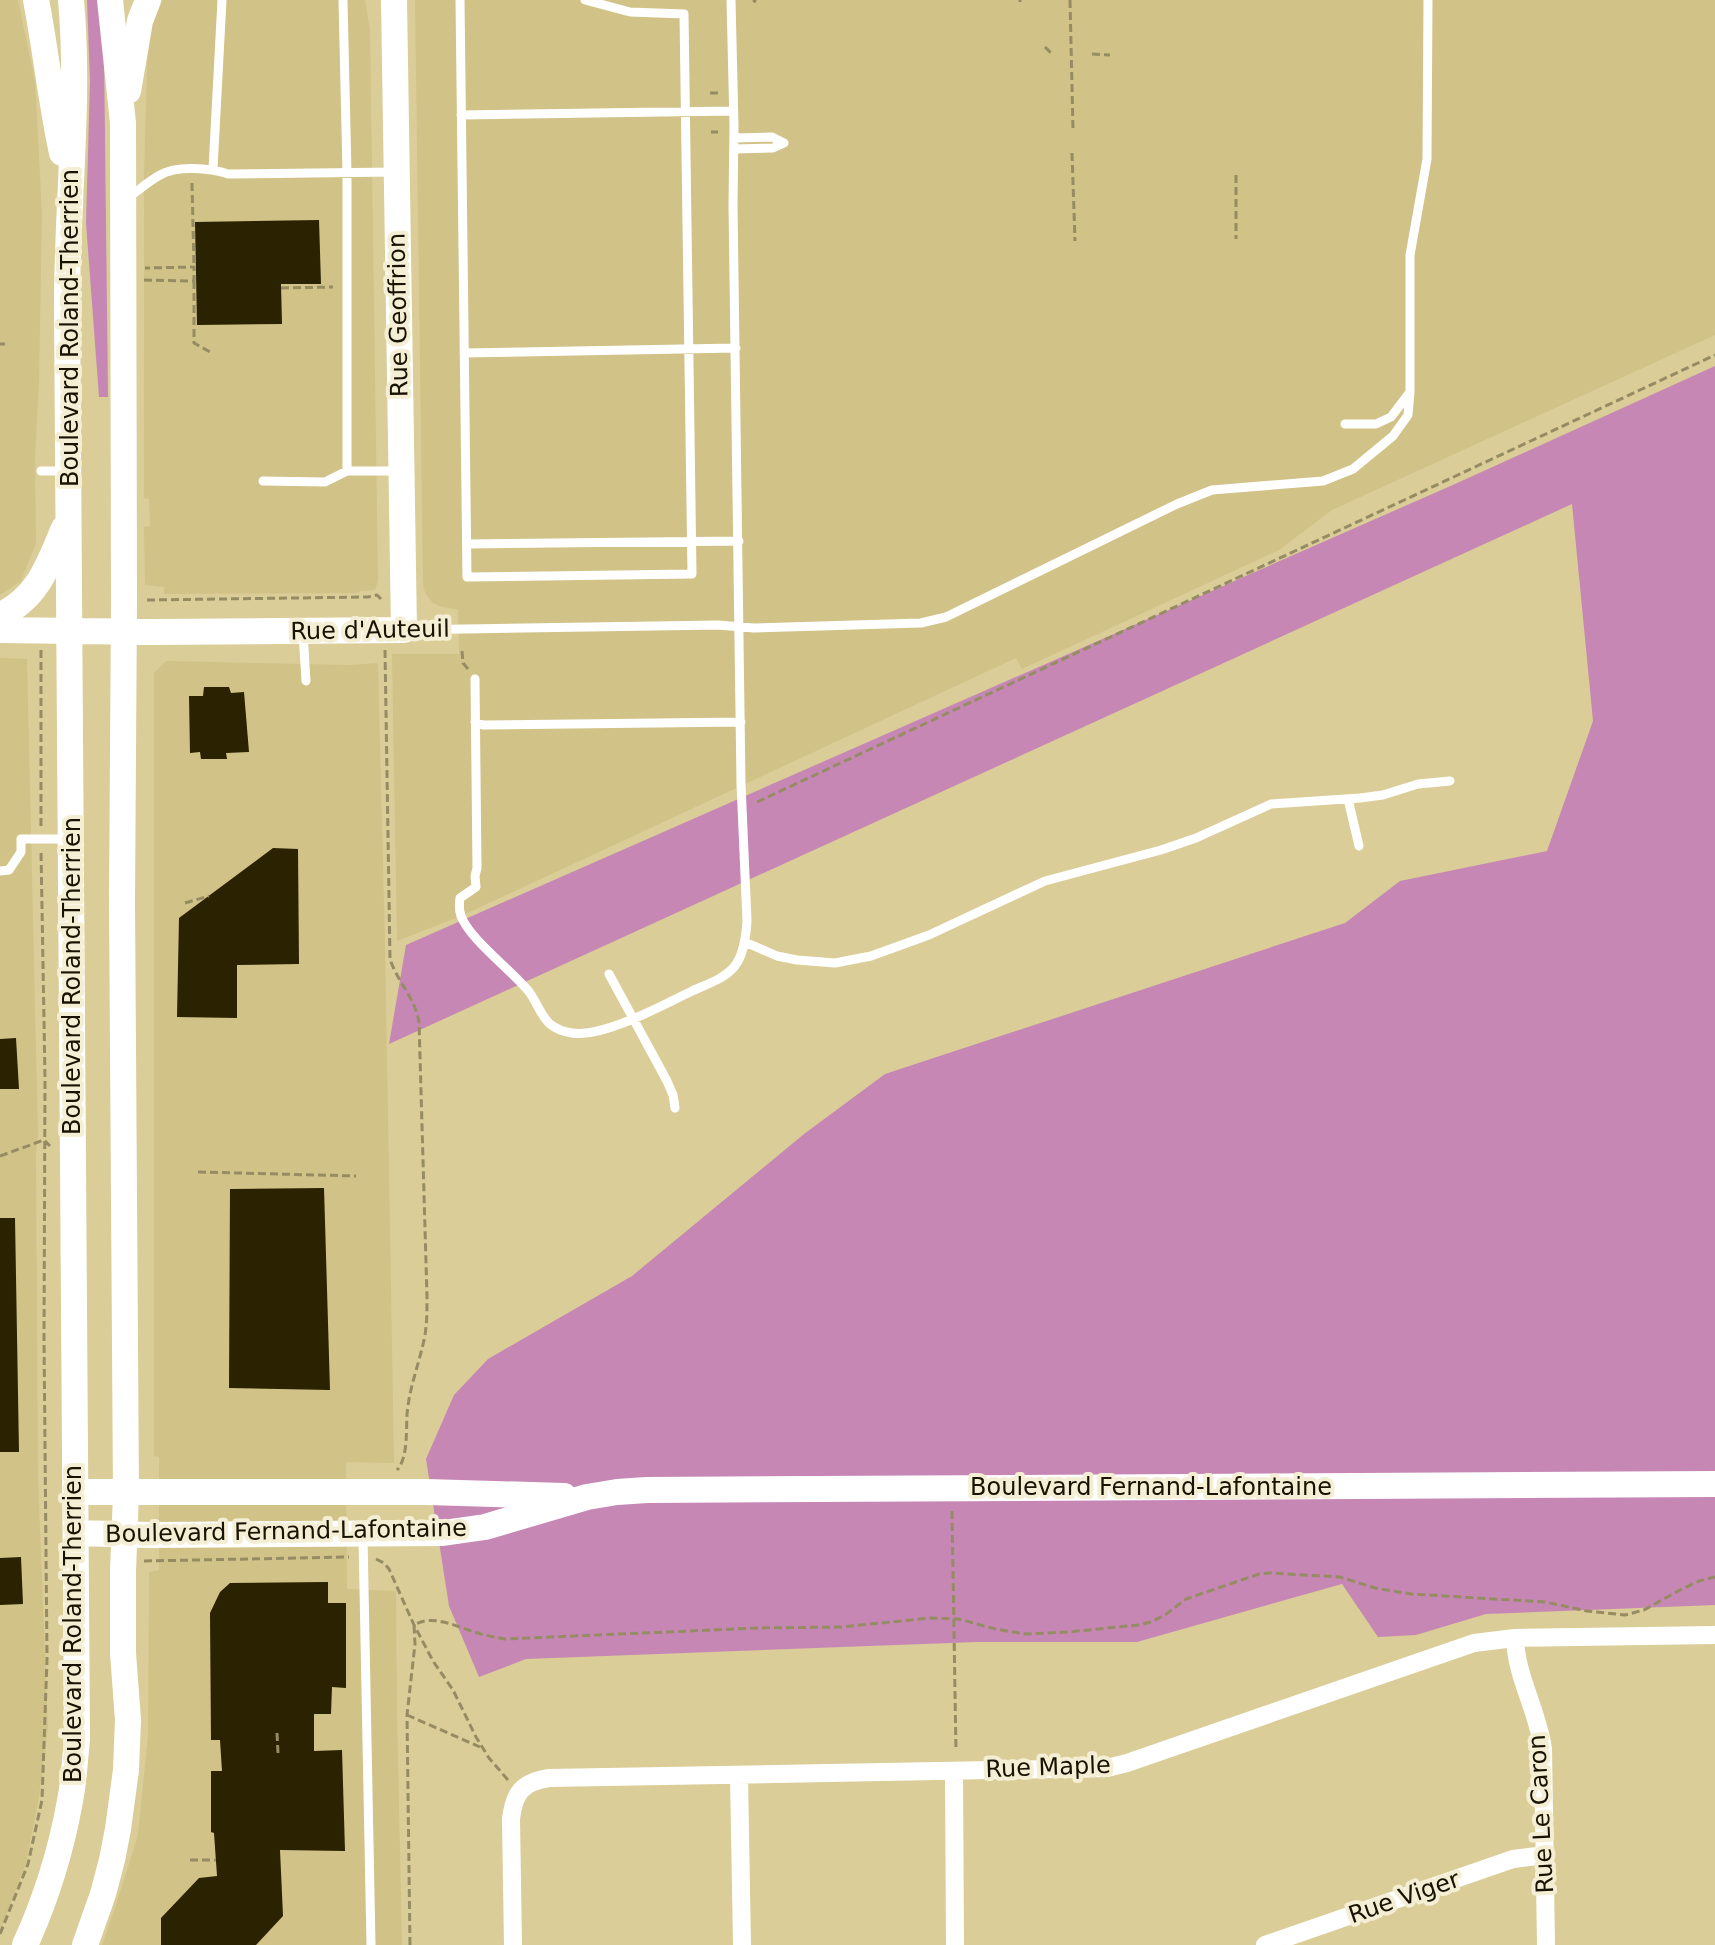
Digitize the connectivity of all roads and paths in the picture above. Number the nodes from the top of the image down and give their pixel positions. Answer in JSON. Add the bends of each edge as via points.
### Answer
{"nodes":[{"id":1,"x":36,"y":0,"type":"edge"},
{"id":2,"x":71,"y":0,"type":"edge"},
{"id":3,"x":110,"y":0,"type":"edge"},
{"id":4,"x":148,"y":0,"type":"edge"},
{"id":5,"x":222,"y":0,"type":"edge"},
{"id":6,"x":343,"y":0,"type":"edge"},
{"id":7,"x":379,"y":0,"type":"edge"},
{"id":8,"x":394,"y":0,"type":"edge"},
{"id":9,"x":460,"y":0,"type":"edge"},
{"id":10,"x":585,"y":0,"type":"edge"},
{"id":11,"x":731,"y":0,"type":"edge"},
{"id":12,"x":1070,"y":0,"type":"edge"},
{"id":13,"x":1428,"y":0,"type":"edge"},
{"id":14,"x":394,"y":36,"type":"junction"},
{"id":15,"x":1045,"y":47,"type":"dead end"},
{"id":16,"x":1092,"y":54,"type":"dead end"},
{"id":17,"x":1053,"y":55,"type":"dead end"},
{"id":18,"x":1110,"y":55,"type":"dead end"},
{"id":19,"x":710,"y":93,"type":"dead end"},
{"id":20,"x":719,"y":93,"type":"dead end"},
{"id":21,"x":733,"y":111,"type":"junction"},
{"id":22,"x":686,"y":112,"type":"junction"},
{"id":23,"x":461,"y":115,"type":"junction"},
{"id":24,"x":123,"y":123,"type":"junction"},
{"id":25,"x":1073,"y":129,"type":"dead end"},
{"id":26,"x":711,"y":132,"type":"dead end"},
{"id":27,"x":718,"y":132,"type":"dead end"},
{"id":28,"x":1072,"y":153,"type":"dead end"},
{"id":29,"x":213,"y":169,"type":"junction"},
{"id":30,"x":396,"y":172,"type":"junction"},
{"id":31,"x":347,"y":173,"type":"junction"},
{"id":32,"x":1236,"y":175,"type":"dead end"},
{"id":33,"x":192,"y":179,"type":"dead end"},
{"id":34,"x":70,"y":184,"type":"junction"},
{"id":35,"x":123,"y":201,"type":"junction"},
{"id":36,"x":1236,"y":239,"type":"dead end"},
{"id":37,"x":1075,"y":241,"type":"dead end"},
{"id":38,"x":194,"y":267,"type":"junction"},
{"id":39,"x":141,"y":268,"type":"dead end"},
{"id":40,"x":194,"y":278,"type":"junction"},
{"id":41,"x":141,"y":280,"type":"dead end"},
{"id":42,"x":281,"y":288,"type":"dead end"},
{"id":43,"x":323,"y":288,"type":"dead end"},
{"id":44,"x":736,"y":348,"type":"junction"},
{"id":45,"x":689,"y":349,"type":"junction"},
{"id":46,"x":212,"y":353,"type":"dead end"},
{"id":47,"x":464,"y":353,"type":"junction"},
{"id":48,"x":1715,"y":355,"type":"edge"},
{"id":49,"x":1410,"y":392,"type":"junction"},
{"id":50,"x":1345,"y":424,"type":"dead end"},
{"id":51,"x":41,"y":471,"type":"dead end"},
{"id":52,"x":68,"y":471,"type":"junction"},
{"id":53,"x":347,"y":471,"type":"junction"},
{"id":54,"x":401,"y":471,"type":"junction"},
{"id":55,"x":263,"y":481,"type":"dead end"},
{"id":56,"x":69,"y":514,"type":"junction"},
{"id":57,"x":692,"y":541,"type":"junction"},
{"id":58,"x":739,"y":541,"type":"junction"},
{"id":59,"x":467,"y":544,"type":"junction"},
{"id":60,"x":377,"y":595,"type":"dead end"},
{"id":61,"x":124,"y":602,"type":"junction"},
{"id":62,"x":0,"y":615,"type":"edge"},
{"id":63,"x":739,"y":627,"type":"junction"},
{"id":64,"x":0,"y":630,"type":"edge"},
{"id":65,"x":70,"y":630,"type":"junction"},
{"id":66,"x":404,"y":630,"type":"junction"},
{"id":67,"x":124,"y":631,"type":"junction"},
{"id":68,"x":303,"y":631,"type":"junction"},
{"id":69,"x":385,"y":651,"type":"dead end"},
{"id":70,"x":462,"y":651,"type":"dead end"},
{"id":71,"x":41,"y":656,"type":"dead end"},
{"id":72,"x":463,"y":663,"type":"dead end"},
{"id":73,"x":475,"y":679,"type":"dead end"},
{"id":74,"x":306,"y":681,"type":"dead end"},
{"id":75,"x":475,"y":722,"type":"junction"},
{"id":76,"x":741,"y":722,"type":"junction"},
{"id":77,"x":1450,"y":781,"type":"dead end"},
{"id":78,"x":1348,"y":799,"type":"junction"},
{"id":79,"x":742,"y":809,"type":"junction"},
{"id":80,"x":41,"y":825,"type":"dead end"},
{"id":81,"x":71,"y":839,"type":"junction"},
{"id":82,"x":1359,"y":846,"type":"dead end"},
{"id":83,"x":41,"y":855,"type":"dead end"},
{"id":84,"x":0,"y":871,"type":"edge"},
{"id":85,"x":209,"y":896,"type":"dead end"},
{"id":86,"x":185,"y":903,"type":"dead end"},
{"id":87,"x":745,"y":942,"type":"junction"},
{"id":88,"x":609,"y":974,"type":"dead end"},
{"id":89,"x":633,"y":1020,"type":"junction"},
{"id":90,"x":675,"y":1108,"type":"dead end"},
{"id":91,"x":44,"y":1140,"type":"junction"},
{"id":92,"x":55,"y":1146,"type":"dead end"},
{"id":93,"x":0,"y":1156,"type":"edge"},
{"id":94,"x":198,"y":1172,"type":"dead end"},
{"id":95,"x":356,"y":1176,"type":"dead end"},
{"id":96,"x":397,"y":1470,"type":"dead end"},
{"id":97,"x":1715,"y":1484,"type":"edge"},
{"id":98,"x":75,"y":1492,"type":"junction"},
{"id":99,"x":126,"y":1493,"type":"junction"},
{"id":100,"x":587,"y":1497,"type":"junction"},
{"id":101,"x":952,"y":1507,"type":"dead end"},
{"id":102,"x":76,"y":1533,"type":"junction"},
{"id":103,"x":124,"y":1534,"type":"junction"},
{"id":104,"x":363,"y":1534,"type":"junction"},
{"id":105,"x":344,"y":1557,"type":"dead end"},
{"id":106,"x":375,"y":1559,"type":"dead end"},
{"id":107,"x":145,"y":1561,"type":"dead end"},
{"id":108,"x":1715,"y":1577,"type":"edge"},
{"id":109,"x":955,"y":1619,"type":"junction"},
{"id":110,"x":414,"y":1625,"type":"junction"},
{"id":111,"x":1715,"y":1635,"type":"edge"},
{"id":112,"x":1515,"y":1638,"type":"junction"},
{"id":113,"x":407,"y":1715,"type":"junction"},
{"id":114,"x":277,"y":1733,"type":"dead end"},
{"id":115,"x":483,"y":1749,"type":"junction"},
{"id":116,"x":278,"y":1753,"type":"dead end"},
{"id":117,"x":955,"y":1765,"type":"junction"},
{"id":118,"x":739,"y":1775,"type":"junction"},
{"id":119,"x":511,"y":1783,"type":"dead end"},
{"id":120,"x":1545,"y":1855,"type":"junction"},
{"id":121,"x":190,"y":1860,"type":"dead end"},
{"id":122,"x":216,"y":1860,"type":"dead end"},
{"id":123,"x":0,"y":1934,"type":"edge"},
{"id":124,"x":25,"y":1945,"type":"edge"},
{"id":125,"x":85,"y":1945,"type":"edge"},
{"id":126,"x":371,"y":1945,"type":"edge"},
{"id":127,"x":410,"y":1945,"type":"edge"},
{"id":128,"x":513,"y":1945,"type":"edge"},
{"id":129,"x":742,"y":1945,"type":"edge"},
{"id":130,"x":955,"y":1945,"type":"edge"},
{"id":131,"x":1265,"y":1945,"type":"edge"},
{"id":132,"x":1546,"y":1945,"type":"edge"}],
"edges":[{"from":1,"to":34,"type":"main road","via":[[52,109]]},
{"from":2,"to":34,"type":"main road","name":"Boulevard Roland-Therrien"},
{"from":3,"to":24,"type":"main road","name":"Boulevard Roland-Therrien"},
{"from":4,"to":24,"type":"main road"},
{"from":5,"to":29,"type":"lane"},
{"from":6,"to":31,"type":"lane"},
{"from":7,"to":14,"type":"main road"},
{"from":8,"to":14,"type":"main road","name":"Rue Geoffrion"},
{"from":9,"to":23,"type":"lane"},
{"from":10,"to":22,"type":"lane","via":[[630,12],[684,14]]},
{"from":11,"to":21,"type":"lane"},
{"from":12,"to":25,"type":"path"},
{"from":13,"to":49,"type":"lane","name":"Rue d'Auteuil","via":[[1427,159],[1410,255]]},
{"from":14,"to":30,"type":"main road","name":"Rue Geoffrion"},
{"from":15,"to":17,"type":"path"},
{"from":16,"to":18,"type":"path"},
{"from":19,"to":20,"type":"path"},
{"from":21,"to":22,"type":"lane"},
{"from":21,"to":44,"type":"lane"},
{"from":22,"to":23,"type":"lane"},
{"from":22,"to":45,"type":"lane"},
{"from":23,"to":47,"type":"lane"},
{"from":24,"to":35,"type":"main road","name":"Boulevard Roland-Therrien"},
{"from":26,"to":27,"type":"path"},
{"from":28,"to":37,"type":"path"},
{"from":29,"to":31,"type":"lane","via":[[228,174]]},
{"from":29,"to":35,"type":"lane","via":[[164,173]]},
{"from":30,"to":31,"type":"lane"},
{"from":30,"to":54,"type":"main road","name":"Rue Geoffrion"},
{"from":31,"to":53,"type":"lane"},
{"from":32,"to":36,"type":"path"},
{"from":33,"to":38,"type":"path"},
{"from":34,"to":52,"type":"main road","name":"Boulevard Roland-Therrien"},
{"from":35,"to":61,"type":"main road","name":"Boulevard Roland-Therrien"},
{"from":38,"to":39,"type":"path"},
{"from":38,"to":40,"type":"path"},
{"from":40,"to":41,"type":"path"},
{"from":40,"to":46,"type":"path","via":[[194,343]]},
{"from":42,"to":43,"type":"path"},
{"from":44,"to":45,"type":"lane"},
{"from":44,"to":58,"type":"lane"},
{"from":45,"to":47,"type":"lane"},
{"from":45,"to":57,"type":"lane"},
{"from":47,"to":59,"type":"lane"},
{"from":48,"to":79,"type":"path"},
{"from":49,"to":50,"type":"lane","via":[[1391,417],[1376,424]]},
{"from":49,"to":63,"type":"lane","name":"Rue d'Auteuil","via":[[1408,415],[1393,436],[1353,469],[1323,481],[1212,490],[946,617],[921,623]]},
{"from":51,"to":52,"type":"lane"},
{"from":52,"to":56,"type":"main road","name":"Boulevard Roland-Therrien"},
{"from":53,"to":54,"type":"lane"},
{"from":53,"to":55,"type":"lane","via":[[325,482]]},
{"from":54,"to":66,"type":"main road","name":"Rue Geoffrion"},
{"from":56,"to":62,"type":"main road","via":[[37,587]]},
{"from":56,"to":65,"type":"main road","name":"Boulevard Roland-Therrien"},
{"from":57,"to":58,"type":"lane"},
{"from":57,"to":59,"type":"lane"},
{"from":57,"to":59,"type":"lane","via":[[692,574],[482,577],[467,577]]},
{"from":58,"to":63,"type":"lane"},
{"from":60,"to":61,"type":"path","name":"Rue d'Auteuil"},
{"from":61,"to":67,"type":"main road","name":"Boulevard Roland-Therrien"},
{"from":63,"to":66,"type":"lane","name":"Rue d'Auteuil"},
{"from":63,"to":76,"type":"lane"},
{"from":64,"to":65,"type":"main road","name":"Rue d'Auteuil"},
{"from":65,"to":67,"type":"main road","name":"Rue d'Auteuil"},
{"from":65,"to":81,"type":"main road","name":"Boulevard Roland-Therrien"},
{"from":66,"to":68,"type":"main road","name":"Rue d'Auteuil"},
{"from":67,"to":68,"type":"main road","name":"Rue d'Auteuil"},
{"from":67,"to":99,"type":"main road","name":"Boulevard Roland-Therrien"},
{"from":68,"to":74,"type":"lane"},
{"from":69,"to":96,"type":"path","via":[[390,959],[419,1022],[427,1322]]},
{"from":70,"to":72,"type":"path"},
{"from":71,"to":80,"type":"path","name":"Boulevard Roland-Therrien"},
{"from":73,"to":75,"type":"lane"},
{"from":75,"to":76,"type":"lane"},
{"from":75,"to":89,"type":"lane","via":[[476,887],[460,898],[461,916],[530,993],[550,1024],[580,1034]]},
{"from":76,"to":79,"type":"lane"},
{"from":77,"to":78,"type":"lane"},
{"from":78,"to":82,"type":"lane"},
{"from":78,"to":87,"type":"lane","via":[[1271,804],[1161,850],[1045,881],[871,956],[835,963],[797,960]]},
{"from":79,"to":87,"type":"lane"},
{"from":81,"to":84,"type":"lane","via":[[21,839],[21,852],[9,870]]},
{"from":81,"to":98,"type":"main road","name":"Boulevard Roland-Therrien"},
{"from":83,"to":91,"type":"path","name":"Boulevard Roland-Therrien"},
{"from":85,"to":86,"type":"path"},
{"from":87,"to":89,"type":"lane","via":[[728,973]]},
{"from":88,"to":89,"type":"lane"},
{"from":89,"to":90,"type":"lane","via":[[667,1081]]},
{"from":91,"to":92,"type":"path"},
{"from":91,"to":93,"type":"path"},
{"from":91,"to":123,"type":"path","name":"Boulevard Roland-Therrien","via":[[47,1659],[42,1800],[28,1864]]},
{"from":94,"to":95,"type":"path"},
{"from":97,"to":100,"type":"main road","name":"Boulevard Fernand-Lafontaine","via":[[647,1490]]},
{"from":98,"to":99,"type":"main road","name":"Boulevard Fernand-Lafontaine"},
{"from":98,"to":102,"type":"main road","name":"Boulevard Roland-Therrien"},
{"from":99,"to":100,"type":"main road","name":"Boulevard Fernand-Lafontaine"},
{"from":99,"to":103,"type":"main road","name":"Boulevard Roland-Therrien"},
{"from":100,"to":104,"type":"main road","name":"Boulevard Fernand-Lafontaine","via":[[485,1527]]},
{"from":101,"to":109,"type":"path"},
{"from":102,"to":103,"type":"main road","name":"Boulevard Fernand-Lafontaine"},
{"from":102,"to":124,"type":"main road","name":"Boulevard Roland-Therrien","via":[[77,1739],[71,1800],[54,1870]]},
{"from":103,"to":104,"type":"main road","name":"Boulevard Fernand-Lafontaine"},
{"from":103,"to":125,"type":"main road","name":"Boulevard Roland-Therrien","via":[[126,1770],[112,1860]]},
{"from":104,"to":126,"type":"lane"},
{"from":105,"to":107,"type":"path","name":"Boulevard Fernand-Lafontaine"},
{"from":106,"to":110,"type":"path","via":[[388,1563]]},
{"from":108,"to":109,"type":"path","via":[[1625,1615],[1535,1601],[1411,1594],[1340,1577],[1270,1573],[1186,1599],[1158,1619],[1138,1625],[1025,1634]]},
{"from":109,"to":110,"type":"path","via":[[514,1639],[428,1620]]},
{"from":109,"to":117,"type":"path"},
{"from":110,"to":113,"type":"path"},
{"from":110,"to":115,"type":"path"},
{"from":111,"to":112,"type":"street","name":"Rue Maple"},
{"from":112,"to":117,"type":"street","name":"Rue Maple","via":[[1463,1646],[1117,1766]]},
{"from":112,"to":120,"type":"street","name":"Rue Le Caron","via":[[1543,1749]]},
{"from":113,"to":115,"type":"path"},
{"from":113,"to":127,"type":"path"},
{"from":114,"to":116,"type":"path"},
{"from":115,"to":119,"type":"path"},
{"from":117,"to":118,"type":"street","name":"Rue Maple"},
{"from":117,"to":130,"type":"street"},
{"from":118,"to":128,"type":"street","name":"Rue Maple","via":[[549,1778],[526,1785],[515,1799],[511,1819]]},
{"from":118,"to":129,"type":"street"},
{"from":120,"to":131,"type":"street","name":"Rue Viger","via":[[1513,1859]]},
{"from":120,"to":132,"type":"street","name":"Rue Le Caron"},
{"from":121,"to":122,"type":"path"}]}
